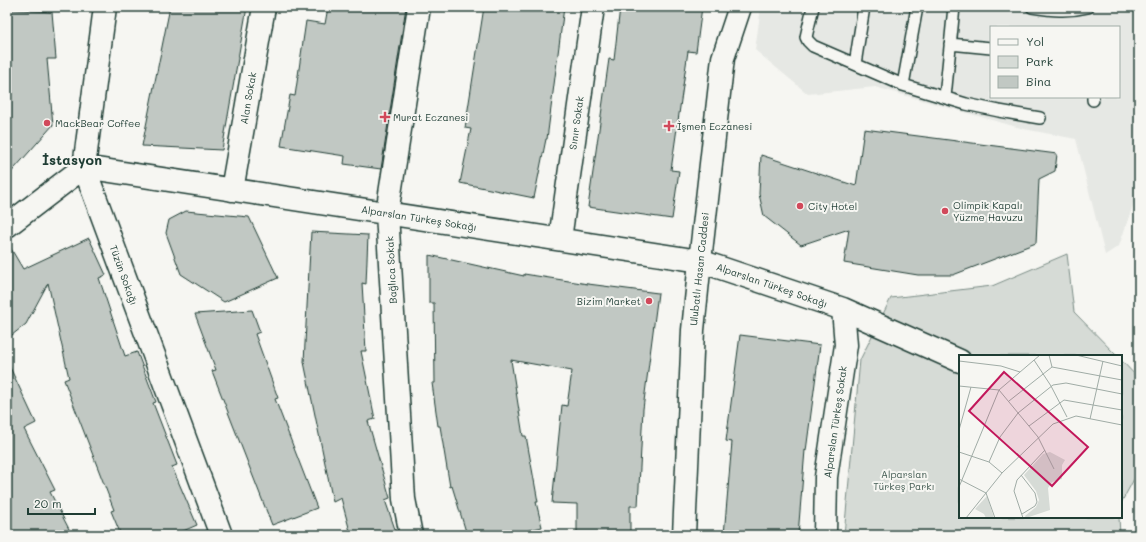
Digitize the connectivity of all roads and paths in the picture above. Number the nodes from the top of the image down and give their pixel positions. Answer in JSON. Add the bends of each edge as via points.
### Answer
{"nodes":[{"id":1,"x":105,"y":7,"type":"edge"},
{"id":2,"x":264,"y":7,"type":"edge"},
{"id":3,"x":419,"y":7,"type":"edge"},
{"id":4,"x":593,"y":7,"type":"edge"},
{"id":5,"x":740,"y":7,"type":"edge"},
{"id":6,"x":813,"y":7,"type":"edge"},
{"id":7,"x":864,"y":7,"type":"edge"},
{"id":8,"x":917,"y":7,"type":"edge"},
{"id":9,"x":954,"y":7,"type":"edge"},
{"id":10,"x":1032,"y":7,"type":"edge"},
{"id":11,"x":1088,"y":7,"type":"edge"},
{"id":12,"x":950,"y":44,"type":"junction"},
{"id":13,"x":990,"y":48,"type":"edge"},
{"id":14,"x":855,"y":64,"type":"junction"},
{"id":15,"x":903,"y":85,"type":"junction"},
{"id":16,"x":945,"y":97,"type":"junction"},
{"id":17,"x":1040,"y":118,"type":"dead end"},
{"id":18,"x":84,"y":167,"type":"junction"},
{"id":19,"x":232,"y":190,"type":"junction"},
{"id":20,"x":388,"y":213,"type":"junction"},
{"id":21,"x":7,"y":226,"type":"edge"},
{"id":22,"x":560,"y":239,"type":"junction"},
{"id":23,"x":700,"y":261,"type":"junction"},
{"id":24,"x":843,"y":309,"type":"junction"},
{"id":25,"x":959,"y":361,"type":"edge"},
{"id":26,"x":221,"y":535,"type":"edge"},
{"id":27,"x":411,"y":535,"type":"edge"},
{"id":28,"x":684,"y":535,"type":"edge"},
{"id":29,"x":825,"y":535,"type":"edge"}],
"edges":[{"from":1,"to":18,"type":"street","name":"Tüzün Sokağı"},
{"from":2,"to":19,"type":"street","name":"Alan Sokak"},
{"from":3,"to":20,"type":"street","name":"Bağlıca Sokak"},
{"from":4,"to":22,"type":"street","name":"Sınır Sokak"},
{"from":5,"to":23,"type":"street","name":"Ulubatlı Hasan Caddesi","via":[[723,58]]},
{"from":6,"to":14,"type":"lane","via":[[806,32],[808,41],[813,46]]},
{"from":7,"to":14,"type":"lane"},
{"from":8,"to":15,"type":"lane"},
{"from":9,"to":12,"type":"lane"},
{"from":10,"to":11,"type":"lane","via":[[1055,11]]},
{"from":12,"to":13,"type":"lane"},
{"from":12,"to":16,"type":"lane"},
{"from":14,"to":15,"type":"lane"},
{"from":15,"to":16,"type":"lane"},
{"from":16,"to":17,"type":"lane","via":[[979,107]]},
{"from":18,"to":19,"type":"street","name":"Alparslan Türkeş Sokağı"},
{"from":18,"to":21,"type":"street"},
{"from":18,"to":26,"type":"street","name":"Tüzün Sokağı"},
{"from":19,"to":20,"type":"street","name":"Alparslan Türkeş Sokağı"},
{"from":20,"to":22,"type":"street","name":"Alparslan Türkeş Sokağı"},
{"from":20,"to":27,"type":"street","name":"Bağlıca Sokak","via":[[404,499]]},
{"from":22,"to":23,"type":"street","name":"Alparslan Türkeş Sokağı"},
{"from":23,"to":24,"type":"street","name":"Alparslan Türkeş Sokağı"},
{"from":23,"to":28,"type":"street","name":"Ulubatlı Hasan Caddesi","via":[[693,330]]},
{"from":24,"to":25,"type":"street","name":"Alparslan Türkeş Sokağı"},
{"from":24,"to":29,"type":"street","name":"Alparslan Türkeş Sokak","via":[[846,345],[826,477]]}]}
